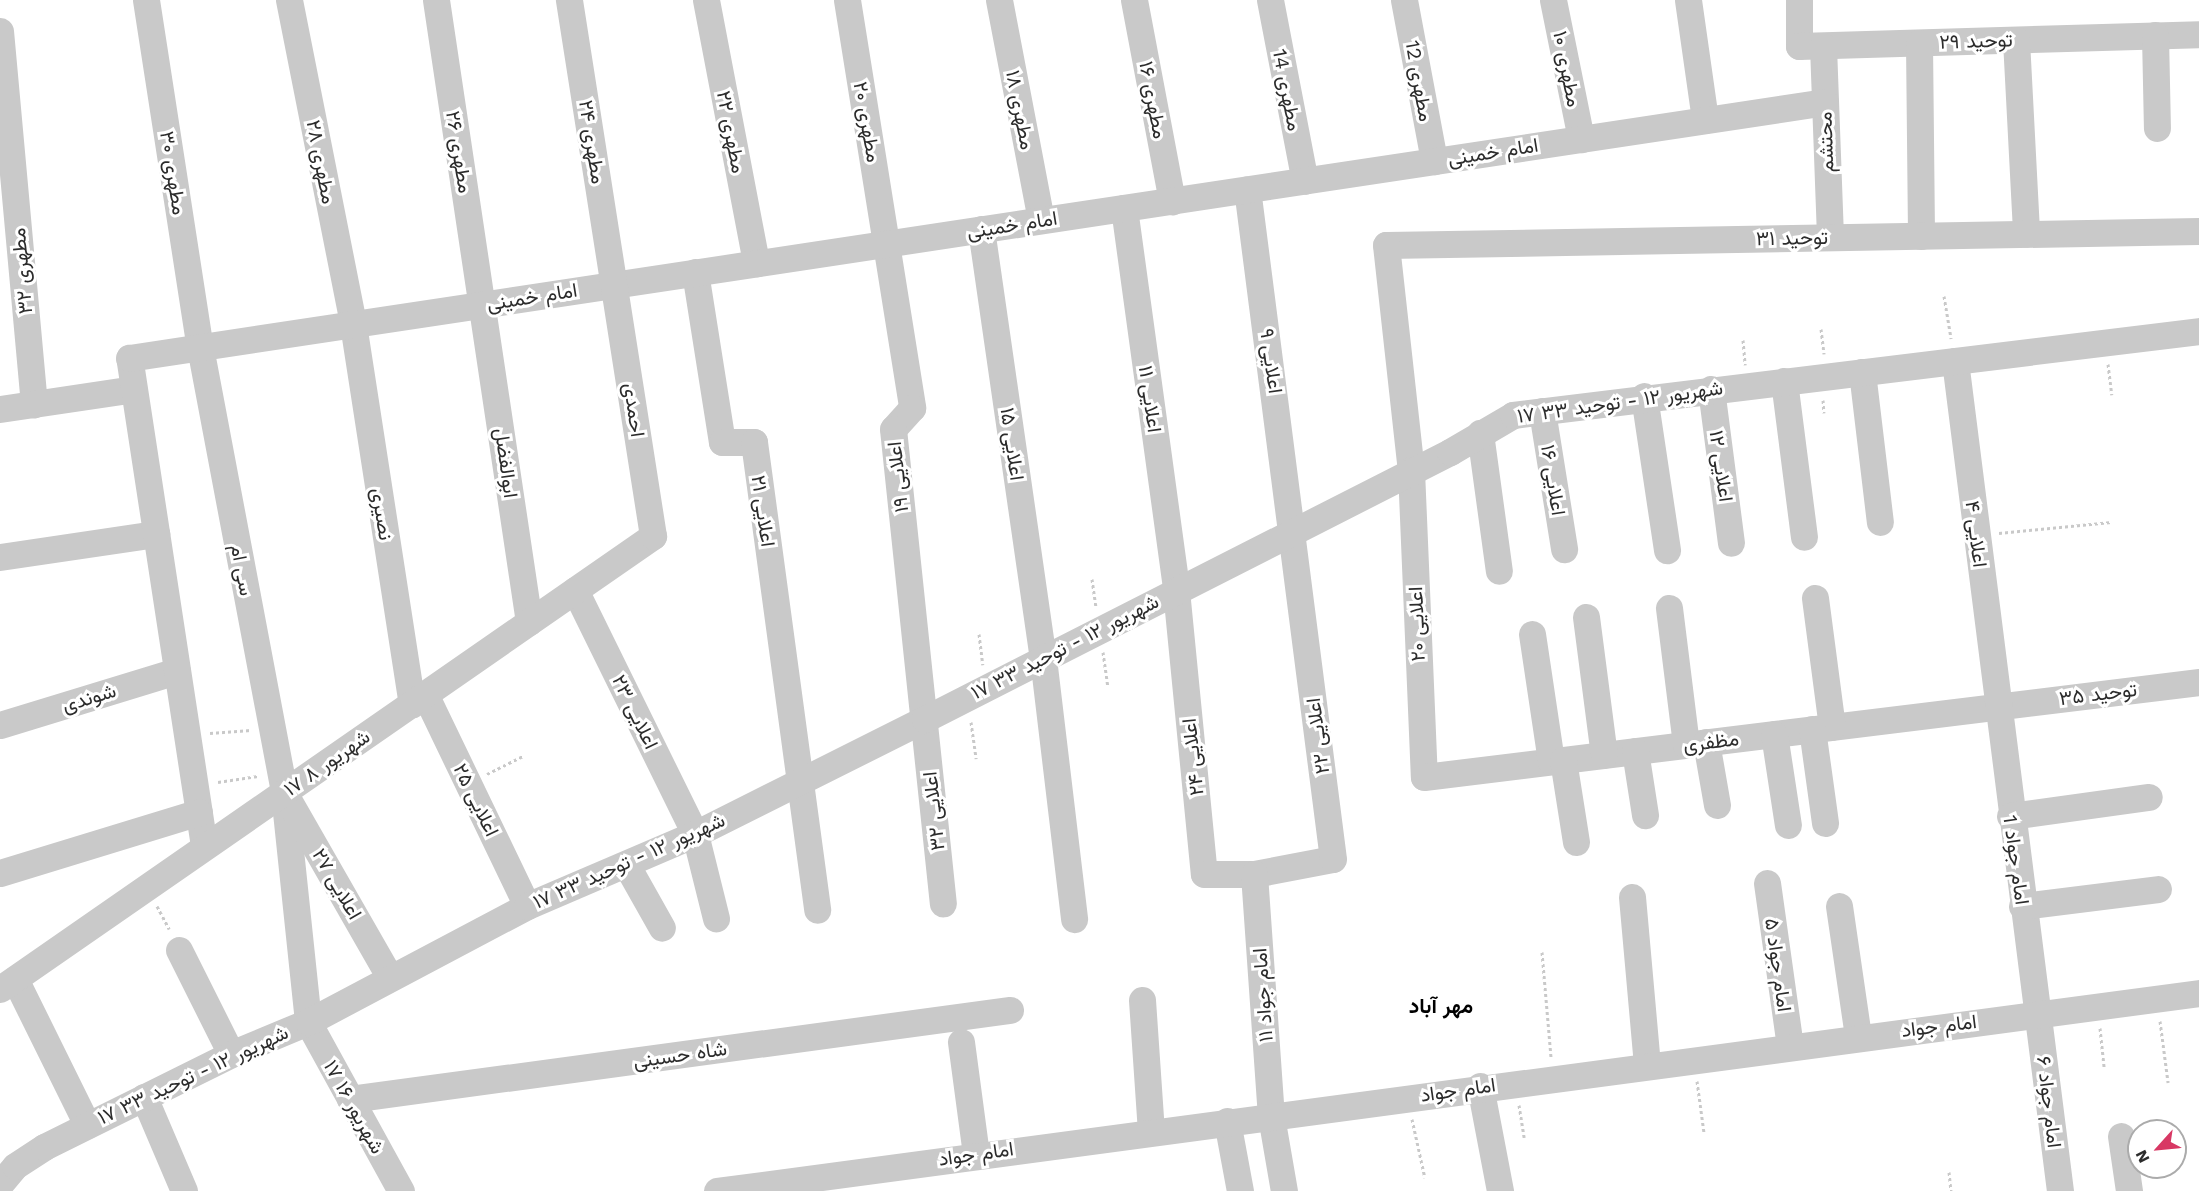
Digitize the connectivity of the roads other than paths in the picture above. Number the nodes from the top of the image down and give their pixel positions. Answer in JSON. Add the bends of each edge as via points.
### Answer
{"nodes":[{"id":1,"x":146,"y":0,"type":"edge"},
{"id":2,"x":289,"y":0,"type":"edge"},
{"id":3,"x":436,"y":0,"type":"edge"},
{"id":4,"x":569,"y":0,"type":"edge"},
{"id":5,"x":706,"y":0,"type":"edge"},
{"id":6,"x":847,"y":0,"type":"edge"},
{"id":7,"x":999,"y":0,"type":"edge"},
{"id":8,"x":1134,"y":0,"type":"edge"},
{"id":9,"x":1270,"y":0,"type":"edge"},
{"id":10,"x":1404,"y":0,"type":"edge"},
{"id":11,"x":1553,"y":0,"type":"edge"},
{"id":12,"x":1688,"y":0,"type":"edge"},
{"id":13,"x":1799,"y":0,"type":"edge"},
{"id":14,"x":0,"y":31,"type":"edge"},
{"id":15,"x":2199,"y":34,"type":"edge"},
{"id":16,"x":2155,"y":35,"type":"junction"},
{"id":17,"x":2016,"y":40,"type":"junction"},
{"id":18,"x":1919,"y":43,"type":"junction"},
{"id":19,"x":1823,"y":46,"type":"junction"},
{"id":20,"x":1825,"y":102,"type":"junction"},
{"id":21,"x":1706,"y":120,"type":"junction"},
{"id":22,"x":2157,"y":128,"type":"dead end"},
{"id":23,"x":1581,"y":139,"type":"junction"},
{"id":24,"x":1434,"y":161,"type":"junction"},
{"id":25,"x":1305,"y":181,"type":"junction"},
{"id":26,"x":1247,"y":189,"type":"junction"},
{"id":27,"x":1172,"y":201,"type":"junction"},
{"id":28,"x":1124,"y":208,"type":"junction"},
{"id":29,"x":1041,"y":220,"type":"junction"},
{"id":30,"x":981,"y":229,"type":"junction"},
{"id":31,"x":2199,"y":231,"type":"edge"},
{"id":32,"x":2026,"y":234,"type":"junction"},
{"id":33,"x":1921,"y":236,"type":"junction"},
{"id":34,"x":1830,"y":237,"type":"junction"},
{"id":35,"x":888,"y":243,"type":"junction"},
{"id":36,"x":1386,"y":245,"type":"joint"},
{"id":37,"x":756,"y":263,"type":"junction"},
{"id":38,"x":695,"y":272,"type":"junction"},
{"id":39,"x":615,"y":284,"type":"junction"},
{"id":40,"x":483,"y":304,"type":"junction"},
{"id":41,"x":353,"y":324,"type":"junction"},
{"id":42,"x":2199,"y":331,"type":"edge"},
{"id":43,"x":200,"y":347,"type":"junction"},
{"id":44,"x":1955,"y":361,"type":"junction"},
{"id":45,"x":1862,"y":372,"type":"junction"},
{"id":46,"x":1784,"y":381,"type":"junction"},
{"id":47,"x":134,"y":388,"type":"junction"},
{"id":48,"x":1711,"y":389,"type":"junction"},
{"id":49,"x":1644,"y":396,"type":"junction"},
{"id":50,"x":34,"y":404,"type":"junction"},
{"id":51,"x":0,"y":409,"type":"edge"},
{"id":52,"x":1542,"y":411,"type":"junction"},
{"id":53,"x":1480,"y":433,"type":"junction"},
{"id":54,"x":1411,"y":470,"type":"junction"},
{"id":55,"x":1880,"y":522,"type":"dead end"},
{"id":56,"x":1294,"y":532,"type":"junction"},
{"id":57,"x":156,"y":534,"type":"junction"},
{"id":58,"x":653,"y":536,"type":"joint"},
{"id":59,"x":1804,"y":537,"type":"dead end"},
{"id":60,"x":1731,"y":543,"type":"dead end"},
{"id":61,"x":1564,"y":549,"type":"dead end"},
{"id":62,"x":1667,"y":550,"type":"dead end"},
{"id":63,"x":0,"y":557,"type":"edge"},
{"id":64,"x":1499,"y":570,"type":"dead end"},
{"id":65,"x":575,"y":590,"type":"junction"},
{"id":66,"x":1176,"y":590,"type":"junction"},
{"id":67,"x":1815,"y":598,"type":"dead end"},
{"id":68,"x":1669,"y":608,"type":"dead end"},
{"id":69,"x":1586,"y":617,"type":"dead end"},
{"id":70,"x":529,"y":622,"type":"junction"},
{"id":71,"x":1532,"y":634,"type":"dead end"},
{"id":72,"x":1043,"y":658,"type":"junction"},
{"id":73,"x":177,"y":671,"type":"junction"},
{"id":74,"x":2199,"y":682,"type":"edge"},
{"id":75,"x":418,"y":699,"type":"junction"},
{"id":76,"x":1997,"y":706,"type":"junction"},
{"id":77,"x":925,"y":719,"type":"junction"},
{"id":78,"x":0,"y":725,"type":"edge"},
{"id":79,"x":1822,"y":728,"type":"junction"},
{"id":80,"x":1774,"y":734,"type":"junction"},
{"id":81,"x":1696,"y":743,"type":"junction"},
{"id":82,"x":1635,"y":751,"type":"junction"},
{"id":83,"x":1604,"y":755,"type":"junction"},
{"id":84,"x":1557,"y":761,"type":"junction"},
{"id":85,"x":1424,"y":777,"type":"joint"},
{"id":86,"x":800,"y":782,"type":"junction"},
{"id":87,"x":283,"y":783,"type":"junction"},
{"id":88,"x":2149,"y":797,"type":"dead end"},
{"id":89,"x":197,"y":799,"type":"junction"},
{"id":90,"x":1717,"y":805,"type":"dead end"},
{"id":91,"x":1645,"y":815,"type":"dead end"},
{"id":92,"x":2010,"y":816,"type":"junction"},
{"id":93,"x":1825,"y":823,"type":"dead end"},
{"id":94,"x":1788,"y":825,"type":"dead end"},
{"id":95,"x":695,"y":834,"type":"junction"},
{"id":96,"x":1576,"y":842,"type":"dead end"},
{"id":97,"x":204,"y":846,"type":"junction"},
{"id":98,"x":626,"y":864,"type":"junction"},
{"id":99,"x":0,"y":873,"type":"edge"},
{"id":100,"x":1254,"y":874,"type":"junction"},
{"id":101,"x":1767,"y":883,"type":"dead end"},
{"id":102,"x":2158,"y":889,"type":"dead end"},
{"id":103,"x":1632,"y":897,"type":"dead end"},
{"id":104,"x":943,"y":903,"type":"dead end"},
{"id":105,"x":527,"y":906,"type":"junction"},
{"id":106,"x":1839,"y":906,"type":"dead end"},
{"id":107,"x":2022,"y":906,"type":"junction"},
{"id":108,"x":818,"y":910,"type":"dead end"},
{"id":109,"x":717,"y":918,"type":"dead end"},
{"id":110,"x":1074,"y":919,"type":"dead end"},
{"id":111,"x":662,"y":928,"type":"dead end"},
{"id":112,"x":179,"y":950,"type":"road end"},
{"id":113,"x":389,"y":976,"type":"junction"},
{"id":114,"x":7,"y":984,"type":"edge"},
{"id":115,"x":2199,"y":993,"type":"edge"},
{"id":116,"x":1142,"y":1000,"type":"dead end"},
{"id":117,"x":1010,"y":1010,"type":"dead end"},
{"id":118,"x":2037,"y":1013,"type":"junction"},
{"id":119,"x":308,"y":1022,"type":"junction"},
{"id":120,"x":1858,"y":1037,"type":"junction"},
{"id":121,"x":961,"y":1042,"type":"dead end"},
{"id":122,"x":1790,"y":1046,"type":"junction"},
{"id":123,"x":231,"y":1054,"type":"junction"},
{"id":124,"x":1647,"y":1065,"type":"junction"},
{"id":125,"x":1480,"y":1086,"type":"junction"},
{"id":126,"x":144,"y":1097,"type":"junction"},
{"id":127,"x":350,"y":1099,"type":"junction"},
{"id":128,"x":1271,"y":1116,"type":"junction"},
{"id":129,"x":1227,"y":1121,"type":"junction"},
{"id":130,"x":87,"y":1125,"type":"junction"},
{"id":131,"x":1151,"y":1131,"type":"junction"},
{"id":132,"x":2121,"y":1136,"type":"dead end"},
{"id":133,"x":976,"y":1154,"type":"junction"},
{"id":134,"x":0,"y":1184,"type":"edge"},
{"id":135,"x":184,"y":1191,"type":"edge"},
{"id":136,"x":401,"y":1191,"type":"edge"},
{"id":137,"x":717,"y":1191,"type":"edge"},
{"id":138,"x":1240,"y":1191,"type":"edge"},
{"id":139,"x":1284,"y":1191,"type":"edge"},
{"id":140,"x":1500,"y":1191,"type":"edge"},
{"id":141,"x":2060,"y":1191,"type":"edge"},
{"id":142,"x":2129,"y":1191,"type":"edge"}],
"edges":[{"from":1,"to":43,"type":"street","name":"مطهری ۳۰"},
{"from":2,"to":41,"type":"street","name":"مطهری ۲۸"},
{"from":3,"to":40,"type":"street","name":"مطهری ۲۶"},
{"from":4,"to":39,"type":"street","name":"مطهری ۲۴"},
{"from":5,"to":37,"type":"street","name":"مطهری ۲۲"},
{"from":6,"to":35,"type":"street","name":"مطهری ۲۰"},
{"from":7,"to":29,"type":"street","name":"مطهری ۱۸"},
{"from":8,"to":27,"type":"street","name":"مطهری ۱۶"},
{"from":9,"to":25,"type":"street","name":"مطهری 14"},
{"from":10,"to":24,"type":"street","name":"مطهری 12"},
{"from":11,"to":23,"type":"street","name":"مطهری ۱۰"},
{"from":12,"to":21,"type":"street"},
{"from":13,"to":19,"type":"street","name":"توحید ۲۹","via":[[1798,46]]},
{"from":14,"to":50,"type":"street","name":"مطهری ۳۲"},
{"from":15,"to":16,"type":"street","name":"توحید ۲۹"},
{"from":16,"to":17,"type":"street","name":"توحید ۲۹"},
{"from":16,"to":22,"type":"street"},
{"from":17,"to":18,"type":"street","name":"توحید ۲۹"},
{"from":17,"to":32,"type":"street"},
{"from":18,"to":19,"type":"street","name":"توحید ۲۹"},
{"from":18,"to":33,"type":"street"},
{"from":19,"to":20,"type":"street","name":"محتشم"},
{"from":20,"to":21,"type":"street","name":"امام خمینی"},
{"from":20,"to":34,"type":"street","name":"محتشم"},
{"from":21,"to":23,"type":"street","name":"امام خمینی"},
{"from":23,"to":24,"type":"street","name":"امام خمینی"},
{"from":24,"to":25,"type":"street","name":"امام خمینی"},
{"from":25,"to":26,"type":"street","name":"امام خمینی"},
{"from":26,"to":27,"type":"street","name":"امام خمینی"},
{"from":26,"to":56,"type":"street","name":"اعلایی ۹"},
{"from":27,"to":28,"type":"street","name":"امام خمینی"},
{"from":28,"to":29,"type":"street","name":"امام خمینی"},
{"from":28,"to":66,"type":"street","name":"اعلایی ۱۱"},
{"from":29,"to":30,"type":"street","name":"امام خمینی"},
{"from":30,"to":35,"type":"street","name":"امام خمینی"},
{"from":30,"to":72,"type":"street","name":"اعلایی ۱۵"},
{"from":31,"to":32,"type":"street","name":"توحید ۳۱"},
{"from":32,"to":33,"type":"street","name":"توحید ۳۱"},
{"from":33,"to":34,"type":"street","name":"توحید ۳۱"},
{"from":34,"to":36,"type":"street","name":"توحید ۳۱"},
{"from":35,"to":37,"type":"street","name":"امام خمینی"},
{"from":35,"to":77,"type":"street","name":"اعلایی ۱۹","via":[[912,408],[893,429]]},
{"from":36,"to":54,"type":"street","name":"اعلایی ۲۰"},
{"from":37,"to":38,"type":"street","name":"امام خمینی"},
{"from":38,"to":39,"type":"street","name":"امام خمینی"},
{"from":38,"to":86,"type":"street","name":"اعلایی ۲۱","via":[[722,442],[754,442]]},
{"from":39,"to":40,"type":"street","name":"امام خمینی"},
{"from":39,"to":58,"type":"street","name":"احمدی"},
{"from":40,"to":41,"type":"street","name":"امام خمینی"},
{"from":40,"to":70,"type":"street","name":"ابوالفضل"},
{"from":41,"to":43,"type":"street","name":"امام خمینی"},
{"from":41,"to":75,"type":"street","name":"نصیری"},
{"from":42,"to":44,"type":"street","name":"۱۷ شهریور ۱۲ - توحید ۳۳"},
{"from":43,"to":47,"type":"street","name":"امام خمینی","via":[[129,358]]},
{"from":43,"to":87,"type":"street","name":"سی ام"},
{"from":44,"to":45,"type":"street","name":"۱۷ شهریور ۱۲ - توحید ۳۳"},
{"from":44,"to":76,"type":"street","name":"اعلایی ۴"},
{"from":45,"to":46,"type":"street","name":"۱۷ شهریور ۱۲ - توحید ۳۳"},
{"from":45,"to":55,"type":"street"},
{"from":46,"to":48,"type":"street","name":"۱۷ شهریور ۱۲ - توحید ۳۳"},
{"from":46,"to":59,"type":"street"},
{"from":47,"to":50,"type":"street"},
{"from":47,"to":57,"type":"street"},
{"from":48,"to":49,"type":"street","name":"۱۷ شهریور ۱۲ - توحید ۳۳"},
{"from":48,"to":60,"type":"street","name":"اعلایی ۱۲"},
{"from":49,"to":52,"type":"street","name":"۱۷ شهریور ۱۲ - توحید ۳۳"},
{"from":49,"to":62,"type":"street"},
{"from":50,"to":51,"type":"street"},
{"from":52,"to":53,"type":"street","name":"۱۷ شهریور ۱۲ - توحید ۳۳","via":[[1514,415]]},
{"from":52,"to":61,"type":"street","name":"اعلایی ۱۶"},
{"from":53,"to":54,"type":"street","name":"۱۷ شهریور ۱۲ - توحید ۳۳"},
{"from":53,"to":64,"type":"street"},
{"from":54,"to":56,"type":"street","name":"۱۷ شهریور ۱۲ - توحید ۳۳"},
{"from":54,"to":85,"type":"street","name":"اعلایی ۲۰"},
{"from":56,"to":66,"type":"street","name":"۱۷ شهریور ۱۲ - توحید ۳۳"},
{"from":56,"to":100,"type":"street","name":"اعلایی ۲۲","via":[[1333,859]]},
{"from":57,"to":63,"type":"street"},
{"from":57,"to":73,"type":"street"},
{"from":58,"to":65,"type":"street","name":"۱۷ شهریور ۸"},
{"from":65,"to":70,"type":"street","name":"۱۷ شهریور ۸"},
{"from":65,"to":95,"type":"street","name":"اعلایی ۲۳"},
{"from":66,"to":72,"type":"street","name":"۱۷ شهریور ۱۲ - توحید ۳۳"},
{"from":66,"to":100,"type":"street","name":"اعلایی ۲۴","via":[[1204,874]]},
{"from":67,"to":79,"type":"street"},
{"from":68,"to":81,"type":"street"},
{"from":69,"to":83,"type":"street"},
{"from":70,"to":75,"type":"street","name":"۱۷ شهریور ۸"},
{"from":71,"to":84,"type":"street"},
{"from":72,"to":77,"type":"street","name":"۱۷ شهریور ۱۲ - توحید ۳۳"},
{"from":72,"to":110,"type":"street","name":"اعلایی ۱۵"},
{"from":73,"to":78,"type":"street","name":"شوندی"},
{"from":73,"to":89,"type":"street"},
{"from":74,"to":76,"type":"street","name":"توحید ۳۵"},
{"from":75,"to":87,"type":"street","name":"۱۷ شهریور ۸"},
{"from":75,"to":105,"type":"street","name":"اعلایی ۲۵","via":[[468,783]]},
{"from":76,"to":79,"type":"street","name":"مظفری"},
{"from":76,"to":92,"type":"street","name":"امام جواد 1"},
{"from":77,"to":86,"type":"street","name":"۱۷ شهریور ۱۲ - توحید ۳۳"},
{"from":77,"to":104,"type":"street","name":"اعلایی ۳۲"},
{"from":79,"to":80,"type":"street","name":"مظفری"},
{"from":79,"to":93,"type":"street"},
{"from":80,"to":81,"type":"street","name":"مظفری"},
{"from":80,"to":94,"type":"street"},
{"from":81,"to":82,"type":"street","name":"مظفری"},
{"from":81,"to":90,"type":"street"},
{"from":82,"to":83,"type":"street","name":"مظفری"},
{"from":82,"to":91,"type":"street"},
{"from":83,"to":84,"type":"street","name":"مظفری"},
{"from":84,"to":85,"type":"street","name":"مظفری"},
{"from":84,"to":96,"type":"street"},
{"from":86,"to":95,"type":"street","name":"۱۷ شهریور ۱۲ - توحید ۳۳"},
{"from":86,"to":108,"type":"street"},
{"from":87,"to":97,"type":"street","name":"۱۷ شهریور ۸"},
{"from":87,"to":113,"type":"street","name":"اعلایی ۲۷"},
{"from":87,"to":119,"type":"street"},
{"from":88,"to":92,"type":"street"},
{"from":89,"to":97,"type":"street"},
{"from":89,"to":99,"type":"street"},
{"from":92,"to":107,"type":"street","name":"امام جواد 1"},
{"from":95,"to":98,"type":"street","name":"۱۷ شهریور ۱۲ - توحید ۳۳"},
{"from":95,"to":109,"type":"street","name":"اعلایی ۲۳"},
{"from":97,"to":114,"type":"street","name":"۱۷ شهریور ۸"},
{"from":98,"to":105,"type":"street","name":"۱۷ شهریور ۱۲ - توحید ۳۳"},
{"from":98,"to":111,"type":"street"},
{"from":100,"to":128,"type":"street","name":"امام جواد ۱۱"},
{"from":101,"to":122,"type":"street","name":"امام جواد ۵"},
{"from":102,"to":107,"type":"street"},
{"from":103,"to":124,"type":"street"},
{"from":105,"to":113,"type":"street","name":"۱۷ شهریور ۱۲ - توحید ۳۳"},
{"from":106,"to":120,"type":"street"},
{"from":107,"to":118,"type":"street","name":"امام جواد 1"},
{"from":112,"to":123,"type":"street"},
{"from":113,"to":119,"type":"street","name":"۱۷ شهریور ۱۲ - توحید ۳۳"},
{"from":114,"to":130,"type":"street"},
{"from":115,"to":118,"type":"street","name":"امام جواد"},
{"from":116,"to":131,"type":"street"},
{"from":117,"to":127,"type":"street","name":"شاه حسینی"},
{"from":118,"to":120,"type":"street","name":"امام جواد"},
{"from":118,"to":141,"type":"street","name":"امام جواد ۶"},
{"from":119,"to":123,"type":"street","name":"۱۷ شهریور ۱۲ - توحید ۳۳"},
{"from":119,"to":127,"type":"street","name":"۱۷ شهریور ۱۶"},
{"from":120,"to":122,"type":"street","name":"امام جواد"},
{"from":121,"to":133,"type":"street"},
{"from":122,"to":124,"type":"street","name":"امام جواد"},
{"from":123,"to":126,"type":"street","name":"۱۷ شهریور ۱۲ - توحید ۳۳"},
{"from":124,"to":125,"type":"street","name":"امام جواد"},
{"from":125,"to":128,"type":"street","name":"امام جواد"},
{"from":125,"to":140,"type":"street"},
{"from":126,"to":130,"type":"street","name":"۱۷ شهریور ۱۲ - توحید ۳۳"},
{"from":126,"to":135,"type":"street"},
{"from":127,"to":136,"type":"street","name":"۱۷ شهریور ۱۶"},
{"from":128,"to":129,"type":"street","name":"امام جواد"},
{"from":128,"to":139,"type":"street","name":"امام جواد ۱۱"},
{"from":129,"to":131,"type":"street","name":"امام جواد"},
{"from":129,"to":138,"type":"street"},
{"from":130,"to":134,"type":"street","name":"۱۷ شهریور ۱۲ - توحید ۳۳","via":[[15,1166]]},
{"from":131,"to":133,"type":"street","name":"امام جواد"},
{"from":132,"to":142,"type":"street"},
{"from":133,"to":137,"type":"street","name":"امام جواد"}]}
